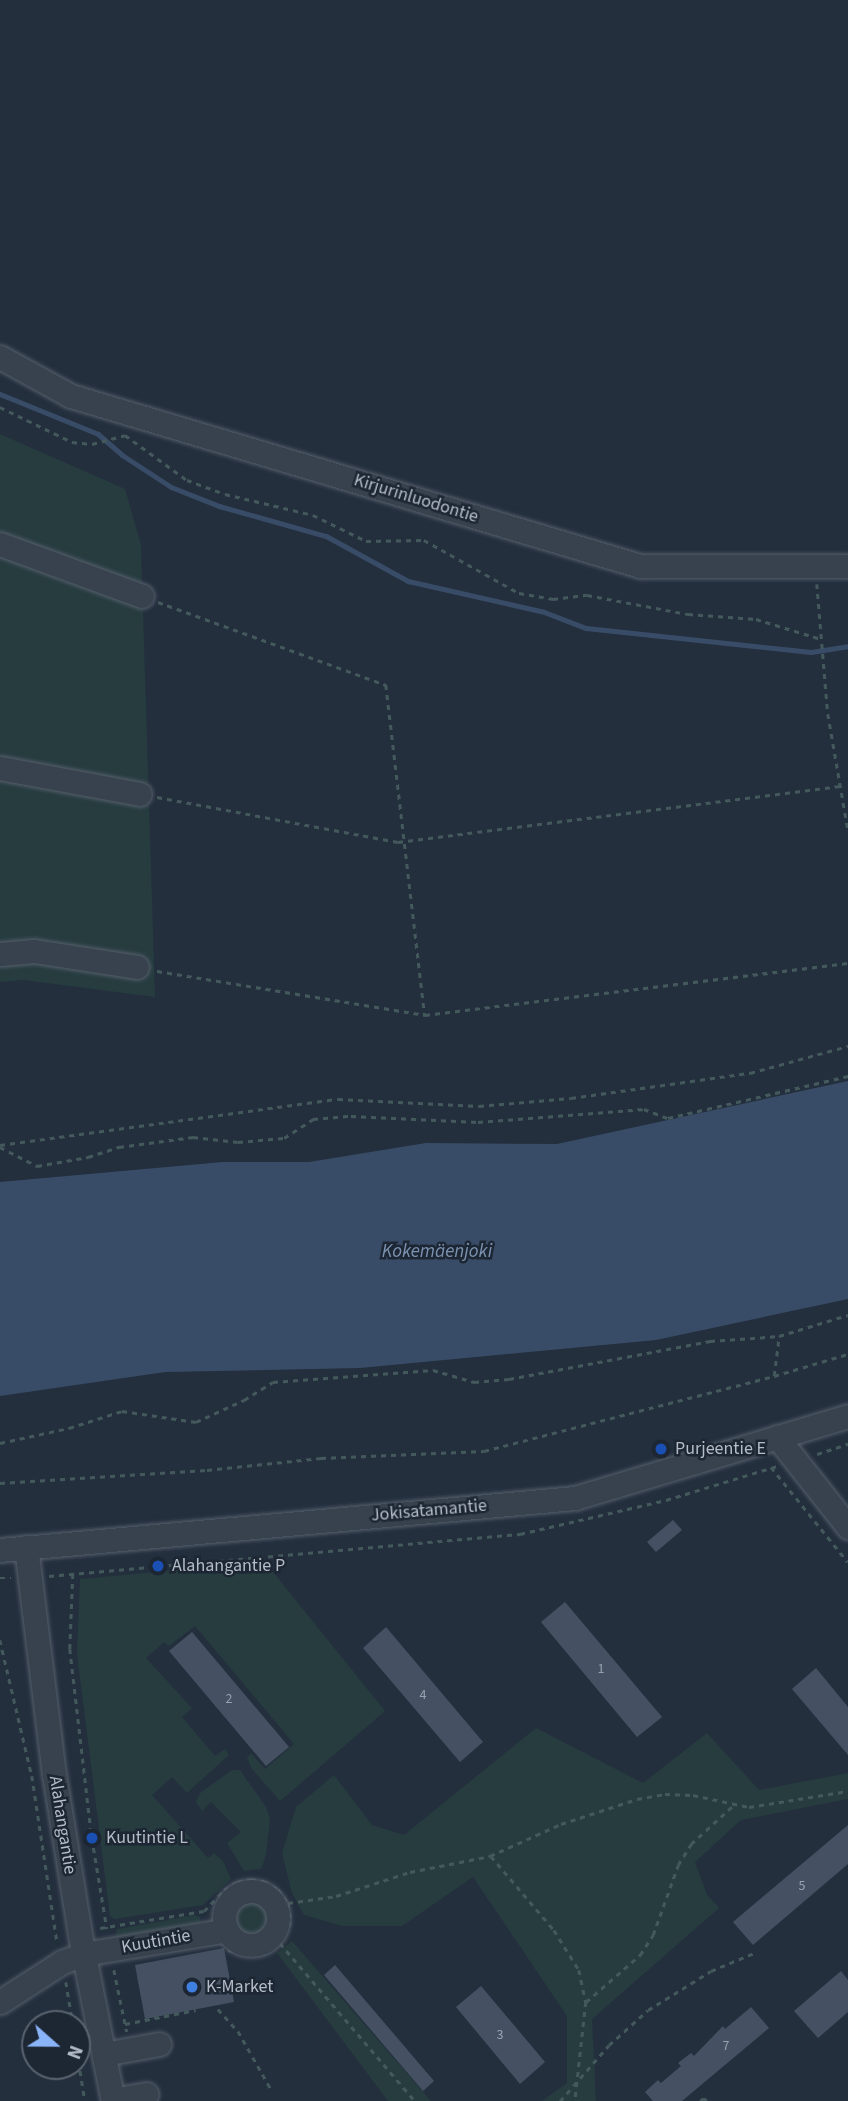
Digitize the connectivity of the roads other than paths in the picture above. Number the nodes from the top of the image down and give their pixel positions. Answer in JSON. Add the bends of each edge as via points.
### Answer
{"nodes":[{"id":1,"x":0,"y":357,"type":"edge"},
{"id":2,"x":0,"y":544,"type":"edge"},
{"id":3,"x":848,"y":566,"type":"edge"},
{"id":4,"x":142,"y":596,"type":"road end"},
{"id":5,"x":0,"y":768,"type":"edge"},
{"id":6,"x":140,"y":794,"type":"road end"},
{"id":7,"x":0,"y":954,"type":"edge"},
{"id":8,"x":137,"y":967,"type":"road end"},
{"id":9,"x":848,"y":1416,"type":"edge"},
{"id":10,"x":777,"y":1437,"type":"junction"},
{"id":11,"x":848,"y":1527,"type":"edge"},
{"id":12,"x":26,"y":1547,"type":"junction"},
{"id":13,"x":0,"y":1549,"type":"edge"},
{"id":14,"x":227,"y":1930,"type":"dead end"},
{"id":15,"x":84,"y":1954,"type":"junction"},
{"id":16,"x":0,"y":2002,"type":"edge"},
{"id":17,"x":159,"y":2044,"type":"dead end"},
{"id":18,"x":104,"y":2054,"type":"junction"},
{"id":19,"x":146,"y":2094,"type":"dead end"},
{"id":20,"x":113,"y":2101,"type":"edge"}],
"edges":[{"from":1,"to":3,"type":"street","name":"Kirjurinluodontie","via":[[71,396],[640,566]]},
{"from":2,"to":4,"type":"street"},
{"from":5,"to":6,"type":"street"},
{"from":7,"to":8,"type":"street","via":[[34,951]]},
{"from":9,"to":10,"type":"street","name":"Jokisatamantie"},
{"from":10,"to":11,"type":"street"},
{"from":10,"to":12,"type":"street","name":"Jokisatamantie","via":[[575,1498]]},
{"from":12,"to":13,"type":"street","name":"Jokisatamantie"},
{"from":12,"to":15,"type":"street","name":"Alahangantie","via":[[54,1774]]},
{"from":14,"to":15,"type":"street","name":"Kuutintie"},
{"from":15,"to":16,"type":"street","name":"Kuutintie","via":[[62,1962]]},
{"from":15,"to":18,"type":"street","name":"Alahangantie"},
{"from":17,"to":18,"type":"street"},
{"from":18,"to":20,"type":"street","name":"Alahangantie"},
{"from":19,"to":20,"type":"street"}]}
